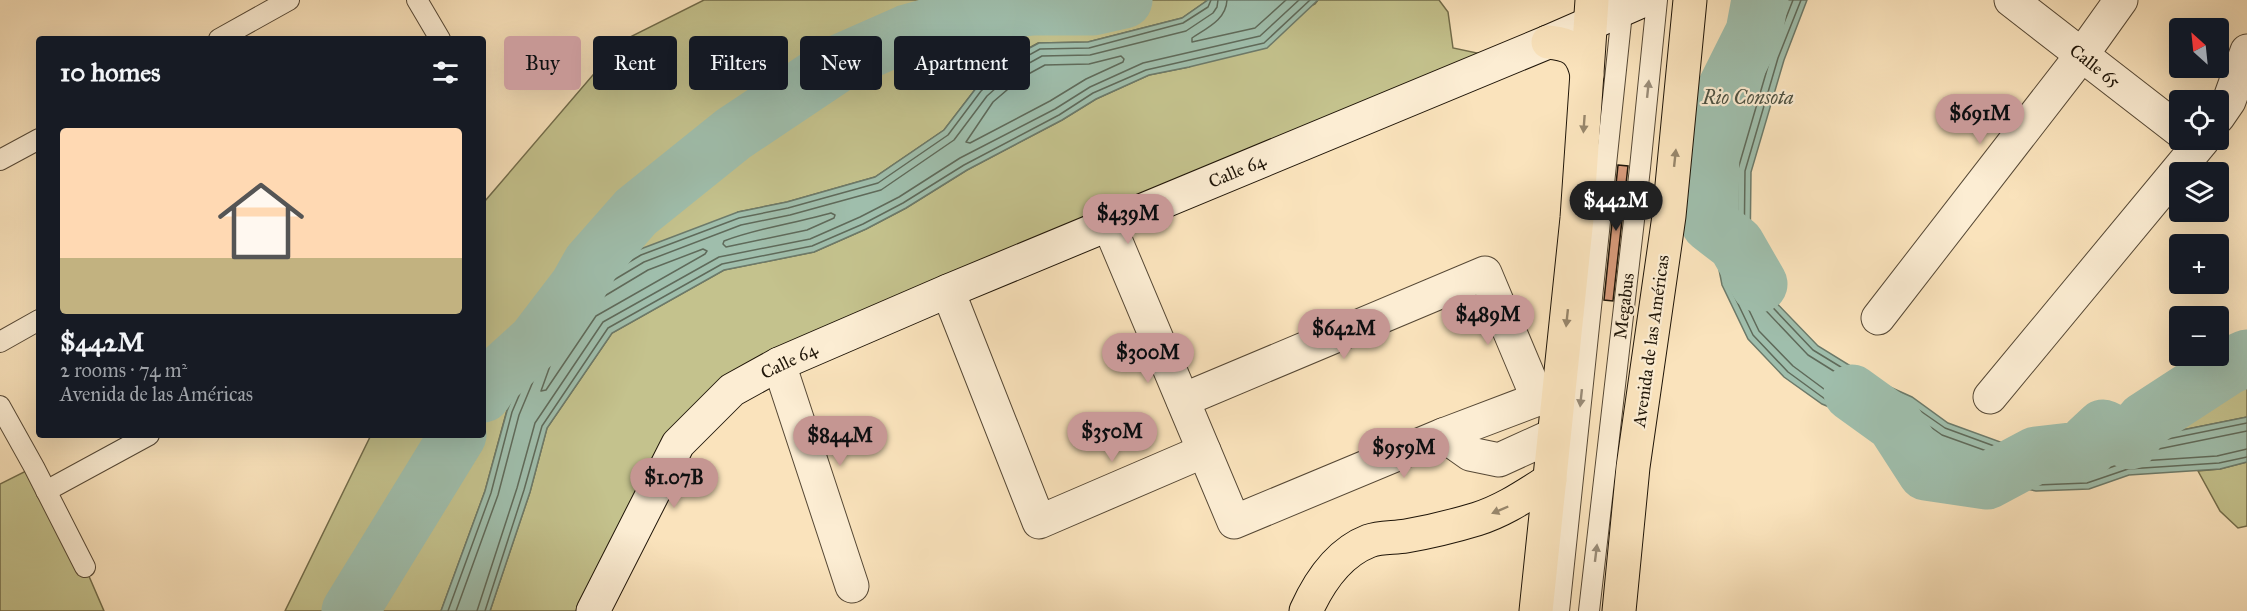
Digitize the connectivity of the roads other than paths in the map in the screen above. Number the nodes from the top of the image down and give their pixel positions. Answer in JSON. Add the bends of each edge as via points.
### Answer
{"nodes":[{"id":1,"x":289,"y":0,"type":"edge"},
{"id":2,"x":417,"y":0,"type":"edge"},
{"id":3,"x":1657,"y":0,"type":"edge"},
{"id":4,"x":1690,"y":0,"type":"edge"},
{"id":5,"x":2011,"y":0,"type":"edge"},
{"id":6,"x":2121,"y":0,"type":"edge"},
{"id":7,"x":1630,"y":3,"type":"edge"},
{"id":8,"x":1589,"y":8,"type":"edge"},
{"id":9,"x":224,"y":36,"type":"edge"},
{"id":10,"x":438,"y":36,"type":"edge"},
{"id":11,"x":1548,"y":42,"type":"junction"},
{"id":12,"x":2247,"y":51,"type":"edge"},
{"id":13,"x":2081,"y":56,"type":"junction"},
{"id":14,"x":1587,"y":75,"type":"junction"},
{"id":15,"x":2229,"y":101,"type":"edge"},
{"id":16,"x":2169,"y":121,"type":"edge"},
{"id":17,"x":36,"y":141,"type":"edge"},
{"id":18,"x":2184,"y":150,"type":"edge"},
{"id":19,"x":0,"y":160,"type":"edge"},
{"id":20,"x":1109,"y":225,"type":"junction"},
{"id":21,"x":948,"y":291,"type":"junction"},
{"id":22,"x":1878,"y":318,"type":"dead end"},
{"id":23,"x":36,"y":322,"type":"edge"},
{"id":24,"x":0,"y":342,"type":"edge"},
{"id":25,"x":779,"y":364,"type":"junction"},
{"id":26,"x":1990,"y":397,"type":"dead end"},
{"id":27,"x":1183,"y":400,"type":"junction"},
{"id":28,"x":0,"y":406,"type":"edge"},
{"id":29,"x":1443,"y":435,"type":"junction"},
{"id":30,"x":1554,"y":435,"type":"junction"},
{"id":31,"x":143,"y":438,"type":"edge"},
{"id":32,"x":1204,"y":451,"type":"junction"},
{"id":33,"x":1550,"y":480,"type":"junction"},
{"id":34,"x":46,"y":491,"type":"junction"},
{"id":35,"x":85,"y":567,"type":"dead end"},
{"id":36,"x":852,"y":586,"type":"dead end"},
{"id":37,"x":1314,"y":604,"type":"edge"},
{"id":38,"x":593,"y":611,"type":"edge"},
{"id":39,"x":1536,"y":611,"type":"edge"},
{"id":40,"x":1559,"y":611,"type":"edge"},
{"id":41,"x":1589,"y":611,"type":"edge"},
{"id":42,"x":1619,"y":611,"type":"edge"}],
"edges":[{"from":1,"to":9,"type":"lane"},
{"from":2,"to":10,"type":"lane"},
{"from":41,"to":3,"type":"lane","name":"Megabus","one_way":true},
{"from":42,"to":4,"type":"main road","name":"Avenida de las Américas","one_way":true,"via":[[1633,467],[1669,216]]},
{"from":5,"to":13,"type":"street","name":"Calle 65"},
{"from":6,"to":13,"type":"street"},
{"from":7,"to":8,"type":"street","name":"Calle 64"},
{"from":7,"to":40,"type":"lane","name":"Megabus","one_way":true},
{"from":8,"to":11,"type":"street","name":"Calle 64"},
{"from":8,"to":14,"type":"main road"},
{"from":11,"to":14,"type":"main road","via":[[1562,43],[1575,50],[1584,61]]},
{"from":11,"to":20,"type":"street","name":"Calle 64"},
{"from":12,"to":15,"type":"street"},
{"from":13,"to":16,"type":"street","name":"Calle 65"},
{"from":13,"to":22,"type":"street"},
{"from":14,"to":30,"type":"main road","one_way":true,"via":[[1577,218]]},
{"from":17,"to":19,"type":"lane"},
{"from":18,"to":26,"type":"street"},
{"from":20,"to":21,"type":"street","name":"Calle 64"},
{"from":20,"to":27,"type":"street"},
{"from":21,"to":25,"type":"street","name":"Calle 64"},
{"from":21,"to":32,"type":"street","via":[[1039,522]]},
{"from":23,"to":24,"type":"lane"},
{"from":25,"to":36,"type":"street"},
{"from":25,"to":38,"type":"street","name":"Calle 64","via":[[732,390],[678,444]]},
{"from":27,"to":29,"type":"street","via":[[1485,273],[1538,399]]},
{"from":27,"to":32,"type":"street"},
{"from":28,"to":34,"type":"lane"},
{"from":29,"to":30,"type":"street","via":[[1470,454],[1498,460]]},
{"from":29,"to":32,"type":"street","via":[[1234,522]]},
{"from":30,"to":33,"type":"main road"},
{"from":31,"to":34,"type":"lane"},
{"from":33,"to":37,"type":"main road","one_way":true,"via":[[1505,509],[1406,536],[1371,540],[1348,552],[1330,571]]},
{"from":33,"to":39,"type":"main road"},
{"from":34,"to":35,"type":"lane"}]}
